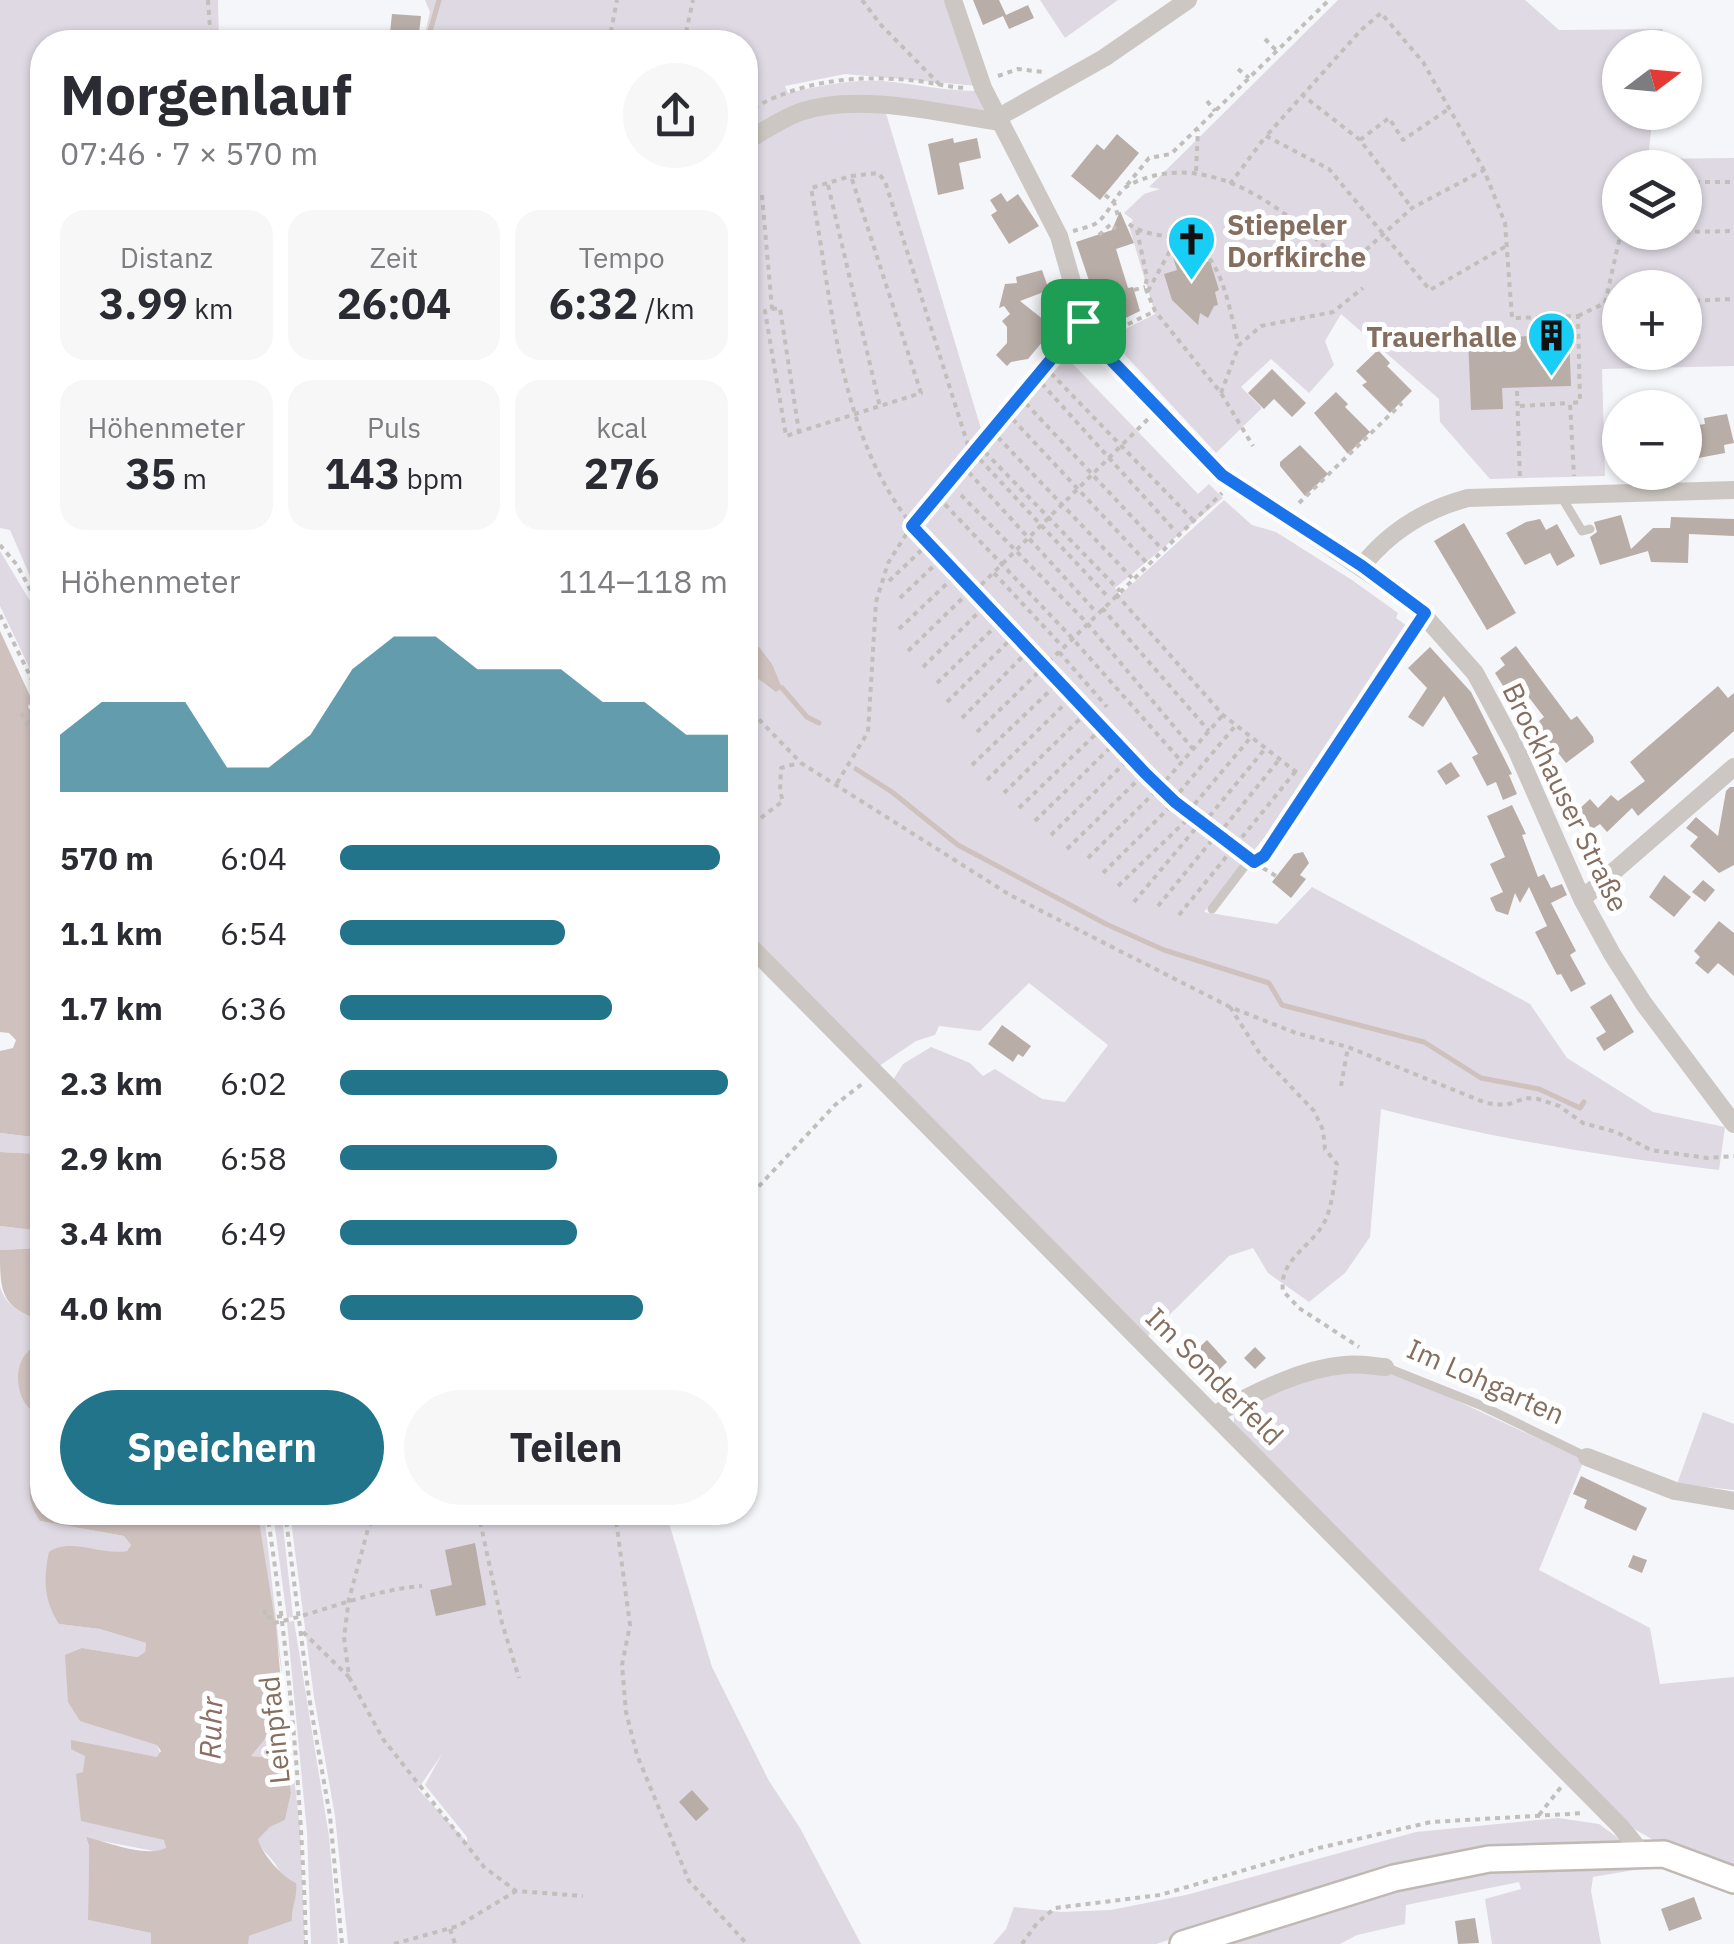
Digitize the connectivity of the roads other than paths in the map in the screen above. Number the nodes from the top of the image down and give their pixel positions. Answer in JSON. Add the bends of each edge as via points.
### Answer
{"nodes":[{"id":1,"x":953,"y":0,"type":"edge"},
{"id":2,"x":1188,"y":0,"type":"edge"},
{"id":3,"x":998,"y":120,"type":"junction"},
{"id":4,"x":758,"y":135,"type":"edge"},
{"id":5,"x":1734,"y":490,"type":"edge"},
{"id":6,"x":1567,"y":494,"type":"junction"},
{"id":7,"x":1590,"y":529,"type":"dead end"},
{"id":8,"x":1362,"y":566,"type":"junction"},
{"id":9,"x":1425,"y":613,"type":"junction"},
{"id":10,"x":1734,"y":767,"type":"edge"},
{"id":11,"x":1582,"y":899,"type":"junction"},
{"id":12,"x":1212,"y":909,"type":"dead end"},
{"id":13,"x":758,"y":954,"type":"edge"},
{"id":14,"x":1734,"y":1124,"type":"edge"},
{"id":15,"x":1390,"y":1368,"type":"joint"},
{"id":16,"x":1215,"y":1414,"type":"junction"},
{"id":17,"x":1588,"y":1457,"type":"joint"},
{"id":18,"x":1734,"y":1501,"type":"edge"},
{"id":19,"x":1642,"y":1853,"type":"junction"},
{"id":20,"x":1734,"y":1880,"type":"edge"},
{"id":21,"x":1183,"y":1944,"type":"edge"}],
"edges":[{"from":1,"to":3,"type":"street","name":"Brockhauser Straße"},
{"from":2,"to":3,"type":"street"},
{"from":3,"to":4,"type":"street","via":[[914,108],[827,106],[799,112]]},
{"from":3,"to":8,"type":"street","name":"Brockhauser Straße","via":[[1059,236],[1092,340],[1233,483]]},
{"from":5,"to":6,"type":"street"},
{"from":6,"to":7,"type":"lane","via":[[1582,531]]},
{"from":6,"to":8,"type":"street","via":[[1482,496],[1439,507],[1393,535]]},
{"from":8,"to":9,"type":"street","name":"Brockhauser Straße"},
{"from":9,"to":11,"type":"street","name":"Brockhauser Straße","via":[[1475,673]]},
{"from":9,"to":12,"type":"lane","via":[[1264,856],[1244,867]]},
{"from":10,"to":11,"type":"street"},
{"from":11,"to":14,"type":"street","name":"Brockhauser Straße","via":[[1644,1004]]},
{"from":13,"to":16,"type":"street","name":"Im Sonderfeld"},
{"from":15,"to":16,"type":"street","name":"Im Lohgarten","via":[[1344,1364],[1308,1372]]},
{"from":15,"to":17,"type":"lane","name":"Im Lohgarten"},
{"from":16,"to":19,"type":"street","name":"Im Sonderfeld"},
{"from":17,"to":18,"type":"street","name":"Im Lohgarten","via":[[1675,1491]]},
{"from":19,"to":20,"type":"main road","via":[[1681,1859]]},
{"from":19,"to":21,"type":"main road","via":[[1447,1866]]}]}
